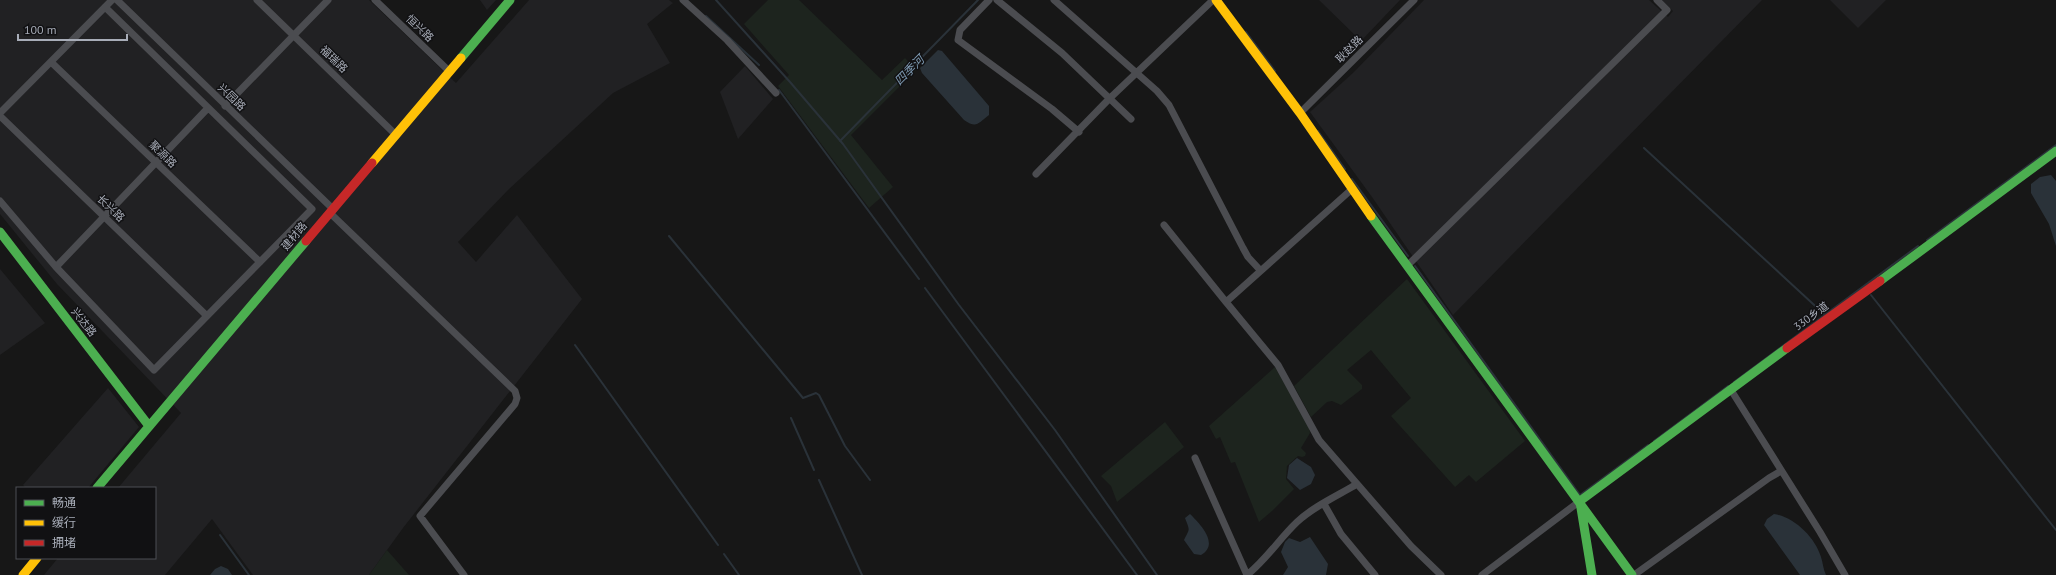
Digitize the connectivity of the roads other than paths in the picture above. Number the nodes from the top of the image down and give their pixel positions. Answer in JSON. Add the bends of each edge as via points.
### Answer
{"nodes":[{"id":1,"x":112,"y":0,"type":"edge"},
{"id":2,"x":117,"y":0,"type":"edge"},
{"id":3,"x":257,"y":0,"type":"edge"},
{"id":4,"x":328,"y":0,"type":"edge"},
{"id":5,"x":375,"y":0,"type":"edge"},
{"id":6,"x":510,"y":0,"type":"edge"},
{"id":7,"x":684,"y":0,"type":"edge"},
{"id":8,"x":989,"y":0,"type":"edge"},
{"id":9,"x":997,"y":0,"type":"edge"},
{"id":10,"x":1054,"y":0,"type":"edge"},
{"id":11,"x":1214,"y":0,"type":"edge"},
{"id":12,"x":1414,"y":0,"type":"edge"},
{"id":13,"x":1657,"y":0,"type":"edge"},
{"id":14,"x":105,"y":7,"type":"junction"},
{"id":15,"x":294,"y":36,"type":"junction"},
{"id":16,"x":51,"y":62,"type":"junction"},
{"id":17,"x":450,"y":72,"type":"junction"},
{"id":18,"x":1136,"y":73,"type":"junction"},
{"id":19,"x":776,"y":93,"type":"dead end"},
{"id":20,"x":1109,"y":99,"type":"junction"},
{"id":21,"x":226,"y":106,"type":"junction"},
{"id":22,"x":208,"y":108,"type":"junction"},
{"id":23,"x":1300,"y":113,"type":"junction"},
{"id":24,"x":0,"y":114,"type":"edge"},
{"id":25,"x":1131,"y":118,"type":"dead end"},
{"id":26,"x":1079,"y":132,"type":"junction"},
{"id":27,"x":396,"y":134,"type":"junction"},
{"id":28,"x":2056,"y":151,"type":"edge"},
{"id":29,"x":156,"y":162,"type":"junction"},
{"id":30,"x":1036,"y":174,"type":"dead end"},
{"id":31,"x":1352,"y":189,"type":"junction"},
{"id":32,"x":0,"y":201,"type":"edge"},
{"id":33,"x":332,"y":211,"type":"junction"},
{"id":34,"x":104,"y":216,"type":"junction"},
{"id":35,"x":1164,"y":225,"type":"dead end"},
{"id":36,"x":0,"y":232,"type":"edge"},
{"id":37,"x":260,"y":262,"type":"junction"},
{"id":38,"x":1408,"y":264,"type":"junction"},
{"id":39,"x":56,"y":267,"type":"junction"},
{"id":40,"x":1260,"y":270,"type":"junction"},
{"id":41,"x":1226,"y":302,"type":"junction"},
{"id":42,"x":207,"y":316,"type":"junction"},
{"id":43,"x":1730,"y":390,"type":"junction"},
{"id":44,"x":149,"y":426,"type":"junction"},
{"id":45,"x":1195,"y":458,"type":"dead end"},
{"id":46,"x":1781,"y":471,"type":"junction"},
{"id":47,"x":1357,"y":484,"type":"junction"},
{"id":48,"x":98,"y":487,"type":"edge"},
{"id":49,"x":1580,"y":501,"type":"junction"},
{"id":50,"x":1324,"y":504,"type":"junction"},
{"id":51,"x":36,"y":559,"type":"edge"},
{"id":52,"x":23,"y":575,"type":"edge"},
{"id":53,"x":464,"y":575,"type":"edge"},
{"id":54,"x":1247,"y":575,"type":"edge"},
{"id":55,"x":1375,"y":575,"type":"edge"},
{"id":56,"x":1440,"y":575,"type":"edge"},
{"id":57,"x":1482,"y":575,"type":"edge"},
{"id":58,"x":1592,"y":575,"type":"edge"},
{"id":59,"x":1633,"y":575,"type":"edge"},
{"id":60,"x":1845,"y":575,"type":"edge"}],
"edges":[{"from":1,"to":14,"type":"street"},
{"from":2,"to":21,"type":"street","name":"兴园路"},
{"from":3,"to":15,"type":"street","name":"福瑞路"},
{"from":4,"to":15,"type":"street"},
{"from":5,"to":17,"type":"street","name":"恒兴路"},
{"from":6,"to":17,"type":"street","name":"建材路"},
{"from":7,"to":19,"type":"street"},
{"from":8,"to":26,"type":"street","via":[[960,30],[958,40]]},
{"from":9,"to":20,"type":"street","via":[[1062,53]]},
{"from":10,"to":18,"type":"street"},
{"from":11,"to":18,"type":"street"},
{"from":11,"to":23,"type":"street"},
{"from":12,"to":23,"type":"street","name":"耿赵路"},
{"from":13,"to":38,"type":"street","via":[[1667,10]]},
{"from":14,"to":16,"type":"street"},
{"from":14,"to":22,"type":"street"},
{"from":15,"to":21,"type":"street"},
{"from":15,"to":27,"type":"street","name":"福瑞路"},
{"from":16,"to":24,"type":"street"},
{"from":16,"to":29,"type":"street","name":"聚源路"},
{"from":17,"to":27,"type":"street","name":"建材路"},
{"from":18,"to":20,"type":"street"},
{"from":18,"to":40,"type":"street","via":[[1158,91],[1176,116],[1243,248]]},
{"from":20,"to":25,"type":"street"},
{"from":20,"to":26,"type":"street"},
{"from":21,"to":33,"type":"street","name":"兴园路"},
{"from":22,"to":29,"type":"street"},
{"from":22,"to":37,"type":"street","via":[[312,209]]},
{"from":23,"to":31,"type":"street"},
{"from":24,"to":34,"type":"street","name":"长兴路"},
{"from":26,"to":30,"type":"street"},
{"from":27,"to":33,"type":"street","name":"建材路"},
{"from":28,"to":43,"type":"street","name":"330乡道"},
{"from":29,"to":34,"type":"street"},
{"from":29,"to":37,"type":"street","name":"聚源路"},
{"from":31,"to":38,"type":"street"},
{"from":31,"to":40,"type":"street"},
{"from":32,"to":39,"type":"street"},
{"from":33,"to":44,"type":"street","name":"建材路"},
{"from":33,"to":53,"type":"street","name":"兴园路","via":[[515,391],[515,404],[420,516]]},
{"from":34,"to":39,"type":"street"},
{"from":34,"to":42,"type":"street","name":"长兴路"},
{"from":35,"to":41,"type":"street"},
{"from":36,"to":44,"type":"street","name":"兴达路"},
{"from":37,"to":42,"type":"street"},
{"from":38,"to":49,"type":"street"},
{"from":39,"to":42,"type":"street","via":[[154,370]]},
{"from":40,"to":41,"type":"street"},
{"from":41,"to":47,"type":"street","via":[[1278,365],[1318,440]]},
{"from":43,"to":46,"type":"street"},
{"from":43,"to":49,"type":"street","name":"330乡道"},
{"from":44,"to":48,"type":"street","name":"建材路"},
{"from":45,"to":54,"type":"street"},
{"from":46,"to":59,"type":"street"},
{"from":46,"to":60,"type":"street"},
{"from":47,"to":50,"type":"street"},
{"from":47,"to":56,"type":"street"},
{"from":49,"to":57,"type":"street"},
{"from":49,"to":58,"type":"street"},
{"from":49,"to":59,"type":"street"},
{"from":50,"to":54,"type":"street","via":[[1299,521]]},
{"from":50,"to":55,"type":"street","via":[[1341,534]]},
{"from":51,"to":52,"type":"street"}]}
